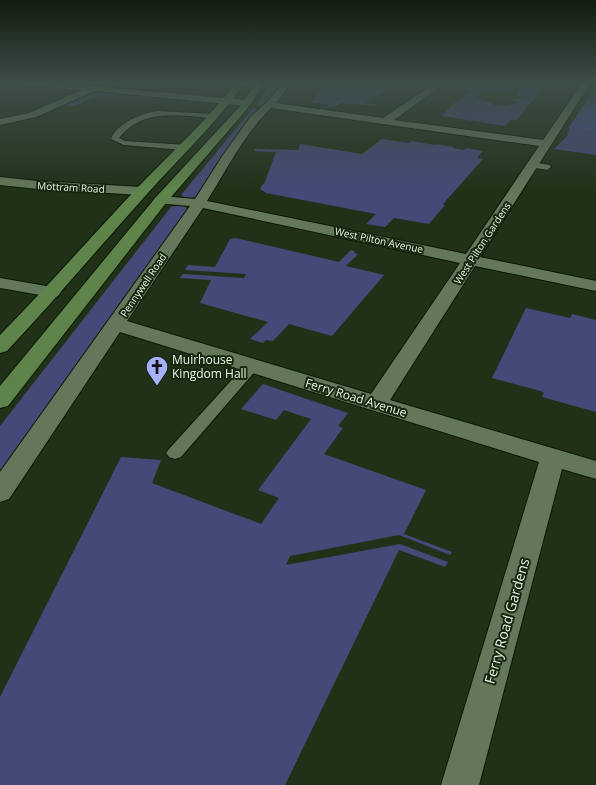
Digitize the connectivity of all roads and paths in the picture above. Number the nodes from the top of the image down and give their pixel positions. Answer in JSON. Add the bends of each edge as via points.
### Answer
{"nodes":[{"id":1,"x":15,"y":119,"type":"edge"},
{"id":2,"x":138,"y":119,"type":"edge"},
{"id":3,"x":211,"y":119,"type":"edge"},
{"id":4,"x":233,"y":119,"type":"edge"},
{"id":5,"x":255,"y":119,"type":"edge"},
{"id":6,"x":361,"y":119,"type":"edge"},
{"id":7,"x":389,"y":119,"type":"edge"},
{"id":8,"x":563,"y":119,"type":"edge"},
{"id":9,"x":0,"y":122,"type":"edge"},
{"id":10,"x":384,"y":122,"type":"junction"},
{"id":11,"x":546,"y":144,"type":"junction"},
{"id":12,"x":184,"y":147,"type":"junction"},
{"id":13,"x":0,"y":181,"type":"edge"},
{"id":14,"x":138,"y":195,"type":"junction"},
{"id":15,"x":161,"y":200,"type":"junction"},
{"id":16,"x":199,"y":203,"type":"junction"},
{"id":17,"x":472,"y":259,"type":"junction"},
{"id":18,"x":0,"y":283,"type":"edge"},
{"id":19,"x":596,"y":286,"type":"edge"},
{"id":20,"x":52,"y":292,"type":"junction"},
{"id":21,"x":116,"y":324,"type":"junction"},
{"id":22,"x":0,"y":347,"type":"edge"},
{"id":23,"x":252,"y":366,"type":"junction"},
{"id":24,"x":0,"y":401,"type":"edge"},
{"id":25,"x":376,"y":404,"type":"junction"},
{"id":26,"x":175,"y":453,"type":"dead end"},
{"id":27,"x":554,"y":457,"type":"junction"},
{"id":28,"x":596,"y":470,"type":"edge"},
{"id":29,"x":0,"y":492,"type":"edge"},
{"id":30,"x":460,"y":785,"type":"edge"}],
"edges":[{"from":1,"to":9,"type":"street"},
{"from":2,"to":12,"type":"lane","via":[[115,139],[124,143]]},
{"from":3,"to":12,"type":"street"},
{"from":4,"to":15,"type":"street"},
{"from":5,"to":16,"type":"street","name":"Pennywell Road"},
{"from":6,"to":10,"type":"street"},
{"from":7,"to":10,"type":"street"},
{"from":8,"to":11,"type":"street","name":"West Pilton Gardens"},
{"from":10,"to":11,"type":"street"},
{"from":11,"to":17,"type":"street","name":"West Pilton Gardens","via":[[540,166]]},
{"from":12,"to":14,"type":"street"},
{"from":13,"to":14,"type":"street","name":"Mottram Road"},
{"from":14,"to":15,"type":"street"},
{"from":14,"to":20,"type":"street"},
{"from":15,"to":16,"type":"street","name":"West Pilton Avenue"},
{"from":15,"to":24,"type":"street"},
{"from":16,"to":17,"type":"street","name":"West Pilton Avenue"},
{"from":16,"to":21,"type":"street","name":"Pennywell Road"},
{"from":17,"to":19,"type":"street","name":"West Pilton Avenue"},
{"from":17,"to":25,"type":"street","name":"West Pilton Gardens"},
{"from":18,"to":20,"type":"street"},
{"from":20,"to":22,"type":"street"},
{"from":21,"to":23,"type":"street","name":"Ferry Road Avenue"},
{"from":21,"to":29,"type":"street","name":"Pennywell Road"},
{"from":23,"to":25,"type":"street","name":"Ferry Road Avenue"},
{"from":23,"to":26,"type":"lane"},
{"from":25,"to":27,"type":"street","name":"Ferry Road Avenue"},
{"from":27,"to":28,"type":"street","name":"Ferry Road Avenue"},
{"from":27,"to":30,"type":"street","name":"Ferry Road Gardens"}]}
